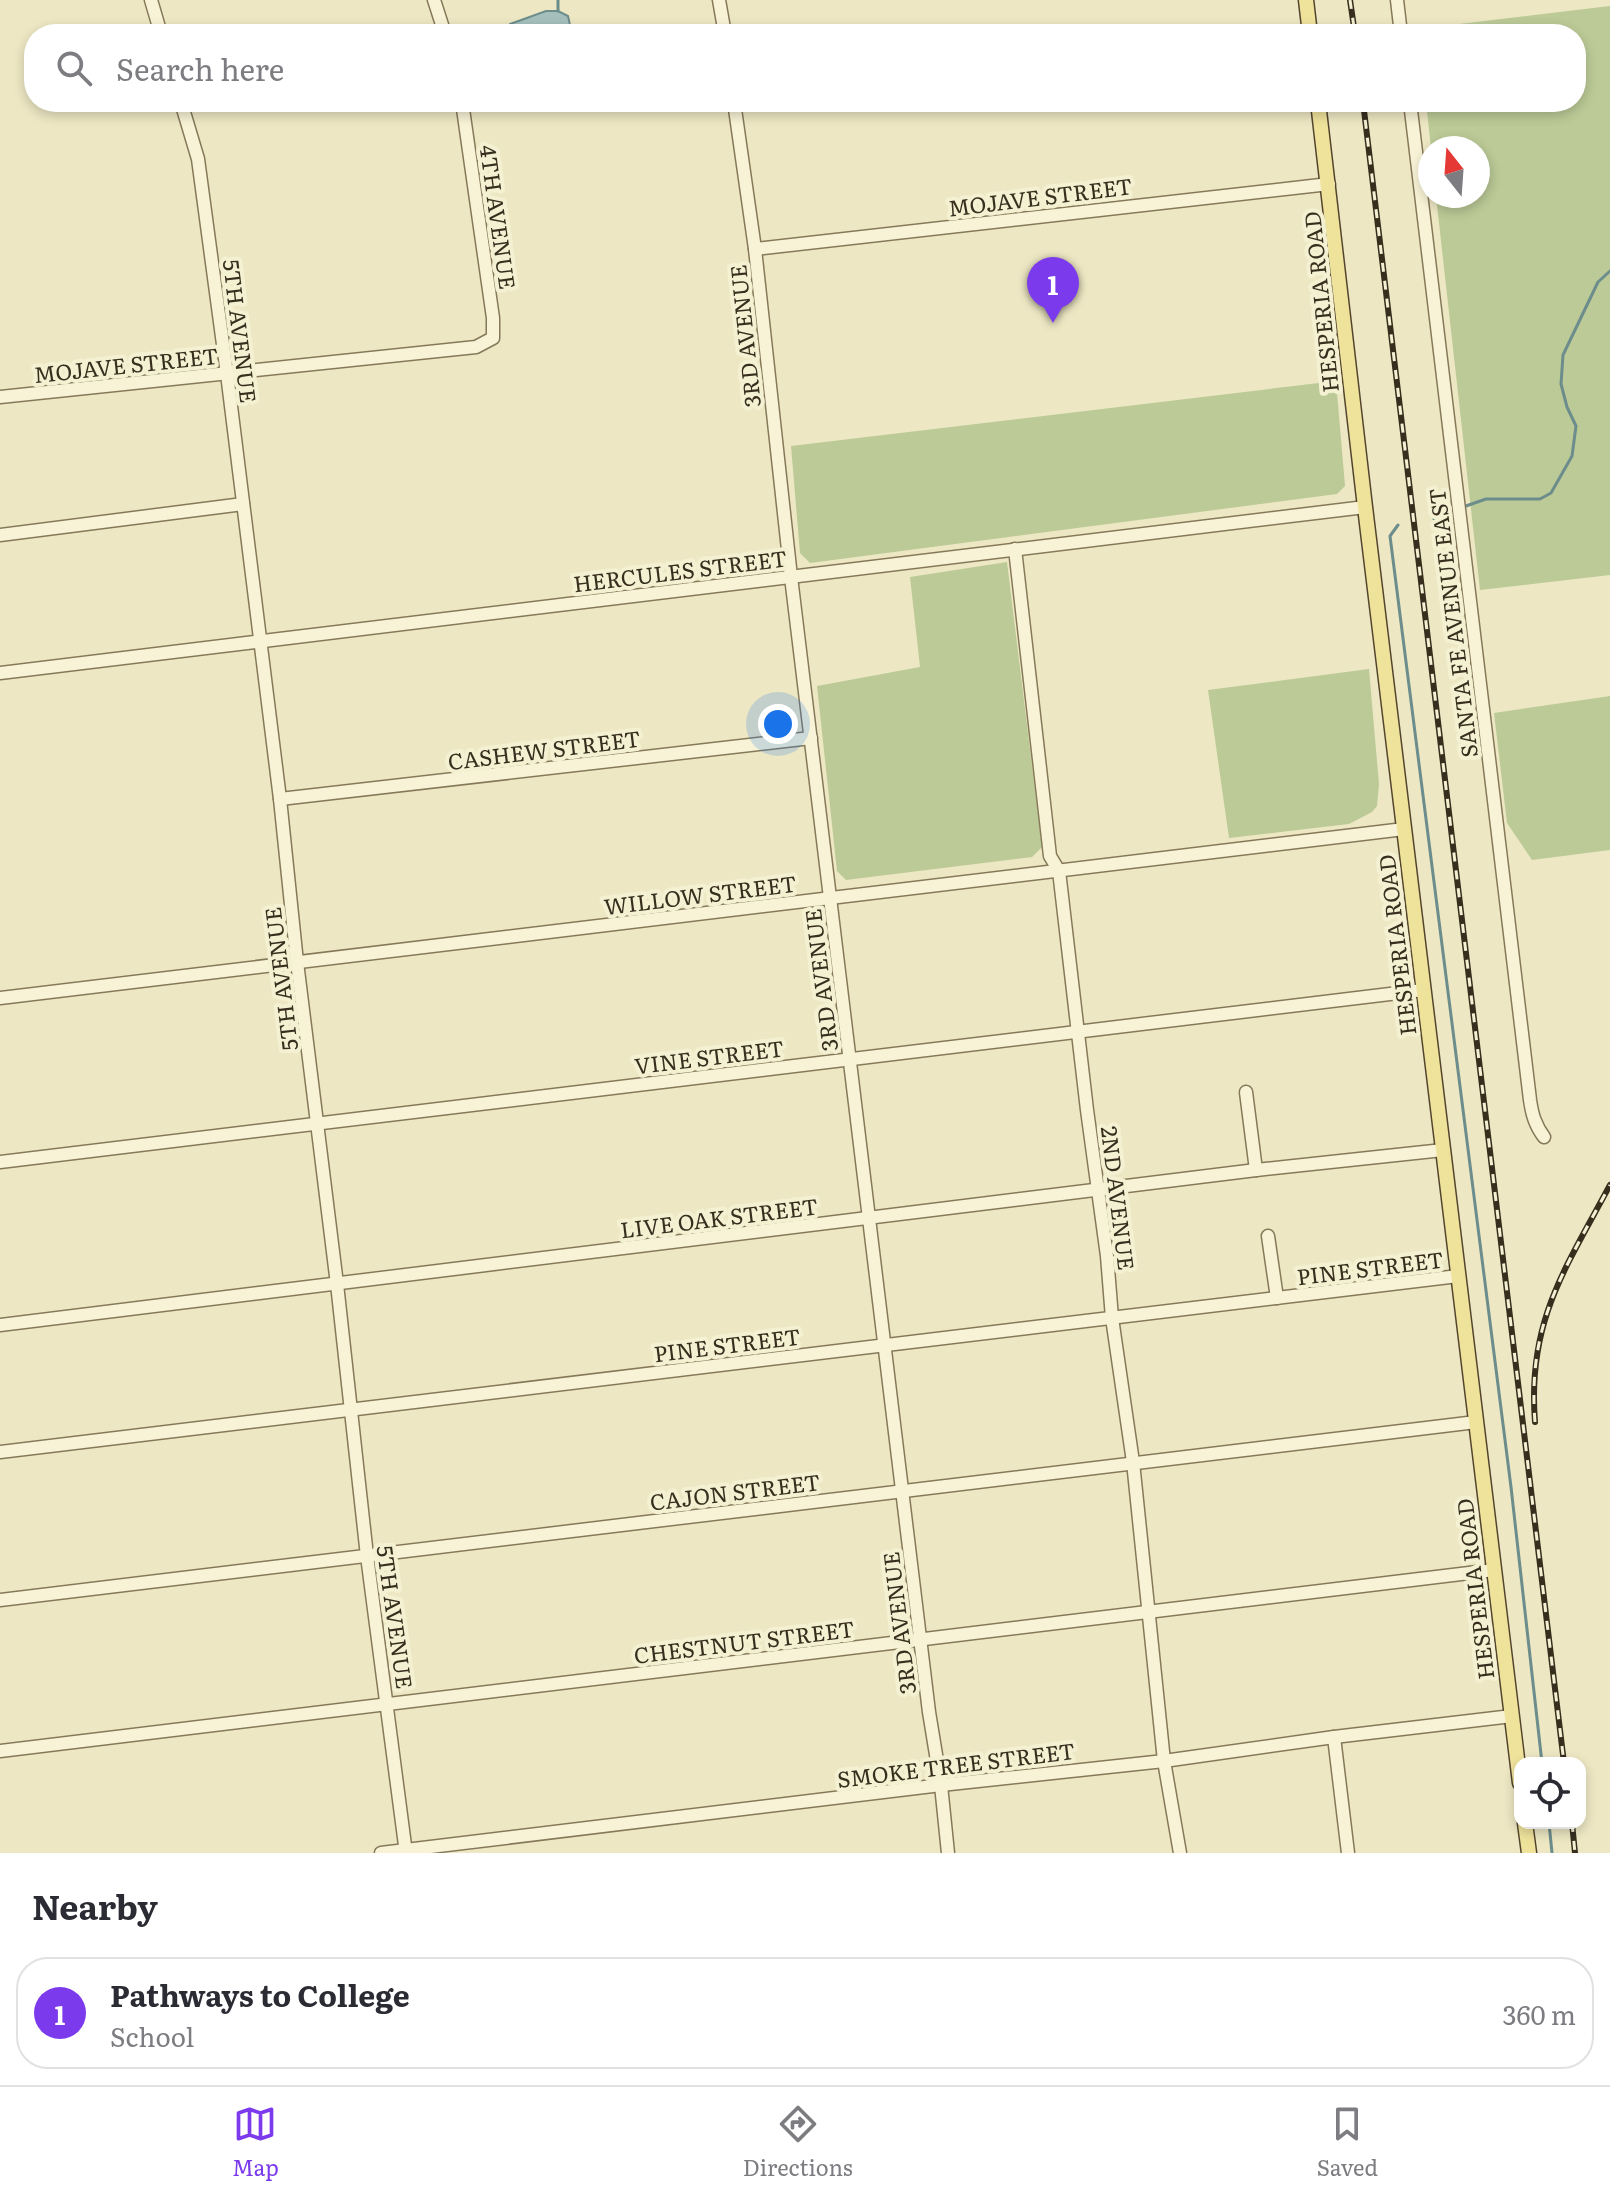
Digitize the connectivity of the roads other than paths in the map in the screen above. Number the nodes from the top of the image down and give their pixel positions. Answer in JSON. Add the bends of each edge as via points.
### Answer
{"nodes":[{"id":1,"x":151,"y":0,"type":"edge"},
{"id":2,"x":434,"y":0,"type":"edge"},
{"id":3,"x":719,"y":0,"type":"edge"},
{"id":4,"x":1306,"y":0,"type":"edge"},
{"id":5,"x":1397,"y":0,"type":"edge"},
{"id":6,"x":158,"y":24,"type":"edge"},
{"id":7,"x":442,"y":24,"type":"edge"},
{"id":8,"x":723,"y":24,"type":"edge"},
{"id":9,"x":1309,"y":24,"type":"edge"},
{"id":10,"x":1400,"y":24,"type":"edge"},
{"id":11,"x":184,"y":112,"type":"edge"},
{"id":12,"x":463,"y":112,"type":"edge"},
{"id":13,"x":735,"y":112,"type":"edge"},
{"id":14,"x":1319,"y":112,"type":"edge"},
{"id":15,"x":1411,"y":112,"type":"edge"},
{"id":16,"x":1329,"y":184,"type":"junction"},
{"id":17,"x":755,"y":249,"type":"junction"},
{"id":18,"x":493,"y":338,"type":"joint"},
{"id":19,"x":227,"y":374,"type":"junction"},
{"id":20,"x":0,"y":397,"type":"edge"},
{"id":21,"x":243,"y":504,"type":"junction"},
{"id":22,"x":1365,"y":507,"type":"junction"},
{"id":23,"x":0,"y":535,"type":"edge"},
{"id":24,"x":1015,"y":549,"type":"junction"},
{"id":25,"x":791,"y":577,"type":"junction"},
{"id":26,"x":260,"y":643,"type":"junction"},
{"id":27,"x":0,"y":673,"type":"edge"},
{"id":28,"x":811,"y":738,"type":"junction"},
{"id":29,"x":280,"y":799,"type":"junction"},
{"id":30,"x":1404,"y":829,"type":"junction"},
{"id":31,"x":1059,"y":871,"type":"junction"},
{"id":32,"x":831,"y":899,"type":"junction"},
{"id":33,"x":297,"y":962,"type":"junction"},
{"id":34,"x":1423,"y":990,"type":"junction"},
{"id":35,"x":0,"y":998,"type":"edge"},
{"id":36,"x":1078,"y":1031,"type":"junction"},
{"id":37,"x":850,"y":1059,"type":"junction"},
{"id":38,"x":1246,"y":1092,"type":"dead end"},
{"id":39,"x":317,"y":1124,"type":"junction"},
{"id":40,"x":1544,"y":1137,"type":"dead end"},
{"id":41,"x":1443,"y":1150,"type":"junction"},
{"id":42,"x":0,"y":1162,"type":"edge"},
{"id":43,"x":1256,"y":1170,"type":"junction"},
{"id":44,"x":1098,"y":1190,"type":"junction"},
{"id":45,"x":869,"y":1219,"type":"junction"},
{"id":46,"x":1268,"y":1236,"type":"dead end"},
{"id":47,"x":1458,"y":1276,"type":"junction"},
{"id":48,"x":337,"y":1284,"type":"junction"},
{"id":49,"x":1277,"y":1298,"type":"junction"},
{"id":50,"x":1112,"y":1318,"type":"junction"},
{"id":51,"x":0,"y":1325,"type":"edge"},
{"id":52,"x":886,"y":1344,"type":"junction"},
{"id":53,"x":351,"y":1409,"type":"junction"},
{"id":54,"x":1476,"y":1422,"type":"junction"},
{"id":55,"x":0,"y":1452,"type":"edge"},
{"id":56,"x":1133,"y":1462,"type":"junction"},
{"id":57,"x":902,"y":1491,"type":"junction"},
{"id":58,"x":367,"y":1556,"type":"junction"},
{"id":59,"x":1494,"y":1570,"type":"junction"},
{"id":60,"x":0,"y":1600,"type":"edge"},
{"id":61,"x":1149,"y":1611,"type":"junction"},
{"id":62,"x":921,"y":1639,"type":"junction"},
{"id":63,"x":388,"y":1703,"type":"junction"},
{"id":64,"x":1512,"y":1716,"type":"junction"},
{"id":65,"x":1334,"y":1737,"type":"junction"},
{"id":66,"x":0,"y":1751,"type":"edge"},
{"id":67,"x":1517,"y":1757,"type":"edge"},
{"id":68,"x":1164,"y":1761,"type":"junction"},
{"id":69,"x":941,"y":1785,"type":"junction"},
{"id":70,"x":1526,"y":1829,"type":"edge"},
{"id":71,"x":405,"y":1852,"type":"edge"},
{"id":72,"x":381,"y":1853,"type":"edge"},
{"id":73,"x":948,"y":1853,"type":"edge"},
{"id":74,"x":1180,"y":1853,"type":"edge"},
{"id":75,"x":1348,"y":1853,"type":"edge"},
{"id":76,"x":1529,"y":1853,"type":"edge"}],
"edges":[{"from":1,"to":6,"type":"street"},
{"from":2,"to":7,"type":"street"},
{"from":3,"to":8,"type":"street"},
{"from":4,"to":9,"type":"main road"},
{"from":5,"to":10,"type":"street"},
{"from":11,"to":19,"type":"street","name":"5TH AVENUE","via":[[198,159]]},
{"from":12,"to":18,"type":"street","name":"4TH AVENUE"},
{"from":13,"to":17,"type":"street","name":"3RD AVENUE"},
{"from":14,"to":16,"type":"main road","name":"HESPERIA ROAD"},
{"from":15,"to":40,"type":"street","name":"SANTA FE AVENUE EAST","via":[[1528,1086],[1533,1116]]},
{"from":16,"to":17,"type":"street","name":"MOJAVE STREET"},
{"from":16,"to":22,"type":"main road","name":"HESPERIA ROAD"},
{"from":17,"to":25,"type":"street","name":"3RD AVENUE"},
{"from":18,"to":19,"type":"street","name":"MOJAVE STREET","via":[[476,347]]},
{"from":19,"to":20,"type":"street","name":"MOJAVE STREET"},
{"from":19,"to":21,"type":"street","name":"5TH AVENUE"},
{"from":21,"to":23,"type":"street"},
{"from":21,"to":26,"type":"street","name":"5TH AVENUE"},
{"from":22,"to":24,"type":"street","name":"HERCULES STREET"},
{"from":22,"to":30,"type":"main road","name":"HESPERIA ROAD"},
{"from":24,"to":25,"type":"street","name":"HERCULES STREET"},
{"from":24,"to":31,"type":"street","name":"2ND AVENUE","via":[[1050,856]]},
{"from":25,"to":26,"type":"street","name":"HERCULES STREET"},
{"from":25,"to":28,"type":"street","name":"3RD AVENUE"},
{"from":26,"to":27,"type":"street","name":"HERCULES STREET"},
{"from":26,"to":29,"type":"street","name":"5TH AVENUE"},
{"from":28,"to":29,"type":"street","name":"CASHEW STREET"},
{"from":28,"to":32,"type":"street","name":"3RD AVENUE"},
{"from":29,"to":33,"type":"street","name":"5TH AVENUE"},
{"from":30,"to":31,"type":"street","name":"WILLOW STREET"},
{"from":30,"to":34,"type":"main road","name":"HESPERIA ROAD"},
{"from":31,"to":32,"type":"street","name":"WILLOW STREET"},
{"from":31,"to":36,"type":"street","name":"2ND AVENUE"},
{"from":32,"to":33,"type":"street","name":"WILLOW STREET"},
{"from":32,"to":37,"type":"street","name":"3RD AVENUE"},
{"from":33,"to":35,"type":"street","name":"WILLOW STREET"},
{"from":33,"to":39,"type":"street","name":"5TH AVENUE"},
{"from":34,"to":36,"type":"street","name":"VINE STREET"},
{"from":34,"to":41,"type":"main road","name":"HESPERIA ROAD"},
{"from":36,"to":37,"type":"street","name":"VINE STREET"},
{"from":36,"to":44,"type":"street","name":"2ND AVENUE"},
{"from":37,"to":39,"type":"street","name":"VINE STREET"},
{"from":37,"to":45,"type":"street","name":"3RD AVENUE"},
{"from":38,"to":43,"type":"street"},
{"from":39,"to":42,"type":"street","name":"VINE STREET"},
{"from":39,"to":48,"type":"street","name":"5TH AVENUE"},
{"from":41,"to":43,"type":"street","name":"LIVE OAK STREET"},
{"from":41,"to":47,"type":"main road","name":"HESPERIA ROAD"},
{"from":43,"to":44,"type":"street","name":"LIVE OAK STREET"},
{"from":44,"to":45,"type":"street","name":"LIVE OAK STREET"},
{"from":44,"to":50,"type":"street","name":"2ND AVENUE"},
{"from":45,"to":48,"type":"street","name":"LIVE OAK STREET"},
{"from":45,"to":52,"type":"street","name":"3RD AVENUE"},
{"from":46,"to":49,"type":"street"},
{"from":47,"to":49,"type":"street","name":"PINE STREET"},
{"from":47,"to":54,"type":"main road","name":"HESPERIA ROAD"},
{"from":48,"to":51,"type":"street","name":"LIVE OAK STREET"},
{"from":48,"to":53,"type":"street","name":"5TH AVENUE"},
{"from":49,"to":50,"type":"street","name":"PINE STREET"},
{"from":50,"to":52,"type":"street","name":"PINE STREET"},
{"from":50,"to":56,"type":"street","name":"2ND AVENUE"},
{"from":52,"to":53,"type":"street","name":"PINE STREET"},
{"from":52,"to":57,"type":"street","name":"3RD AVENUE"},
{"from":53,"to":55,"type":"street","name":"PINE STREET"},
{"from":53,"to":58,"type":"street","name":"5TH AVENUE"},
{"from":54,"to":56,"type":"street","name":"CAJON STREET"},
{"from":54,"to":59,"type":"main road","name":"HESPERIA ROAD"},
{"from":56,"to":57,"type":"street","name":"CAJON STREET"},
{"from":56,"to":61,"type":"street","name":"2ND AVENUE"},
{"from":57,"to":58,"type":"street","name":"CAJON STREET"},
{"from":57,"to":62,"type":"street","name":"3RD AVENUE"},
{"from":58,"to":60,"type":"street","name":"CAJON STREET"},
{"from":58,"to":63,"type":"street","name":"5TH AVENUE"},
{"from":59,"to":61,"type":"street","name":"CHESTNUT STREET"},
{"from":59,"to":64,"type":"main road","name":"HESPERIA ROAD"},
{"from":61,"to":62,"type":"street","name":"CHESTNUT STREET"},
{"from":61,"to":68,"type":"street","name":"2ND AVENUE"},
{"from":62,"to":63,"type":"street","name":"CHESTNUT STREET"},
{"from":62,"to":69,"type":"street","name":"3RD AVENUE"},
{"from":63,"to":66,"type":"street","name":"CHESTNUT STREET"},
{"from":63,"to":71,"type":"street","name":"5TH AVENUE"},
{"from":64,"to":65,"type":"street","name":"SMOKE TREE STREET"},
{"from":64,"to":67,"type":"main road","name":"HESPERIA ROAD"},
{"from":65,"to":68,"type":"street","name":"SMOKE TREE STREET"},
{"from":65,"to":75,"type":"street"},
{"from":68,"to":69,"type":"street","name":"SMOKE TREE STREET"},
{"from":68,"to":74,"type":"street","name":"2ND AVENUE"},
{"from":69,"to":71,"type":"street","name":"SMOKE TREE STREET"},
{"from":69,"to":73,"type":"street","name":"3RD AVENUE"},
{"from":70,"to":76,"type":"main road"},
{"from":71,"to":72,"type":"street","name":"SMOKE TREE STREET"}]}
